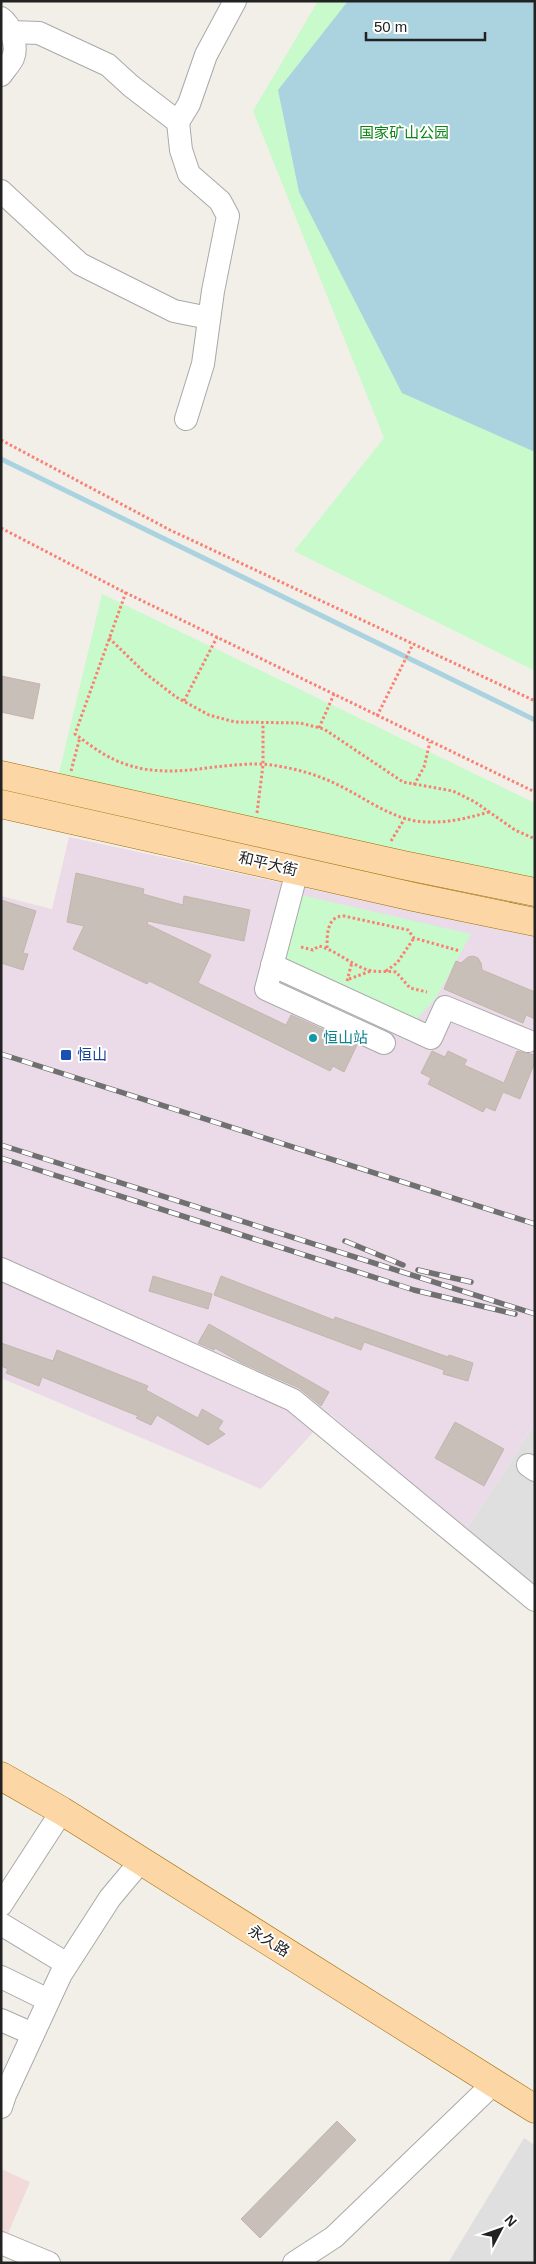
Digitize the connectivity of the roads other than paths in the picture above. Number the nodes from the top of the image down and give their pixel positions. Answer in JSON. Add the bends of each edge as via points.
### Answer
{"nodes":[{"id":1,"x":235,"y":1,"type":"edge"},
{"id":2,"x":6,"y":25,"type":"edge"},
{"id":3,"x":1,"y":75,"type":"edge"},
{"id":4,"x":178,"y":122,"type":"junction"},
{"id":5,"x":1,"y":191,"type":"edge"},
{"id":6,"x":209,"y":318,"type":"junction"},
{"id":7,"x":186,"y":419,"type":"dead end"},
{"id":8,"x":1,"y":775,"type":"edge"},
{"id":9,"x":1,"y":804,"type":"edge"},
{"id":10,"x":297,"y":871,"type":"junction"},
{"id":11,"x":535,"y":892,"type":"edge"},
{"id":12,"x":535,"y":922,"type":"edge"},
{"id":13,"x":272,"y":965,"type":"junction"},
{"id":14,"x":528,"y":1041,"type":"dead end"},
{"id":15,"x":384,"y":1043,"type":"dead end"},
{"id":16,"x":1,"y":1269,"type":"edge"},
{"id":17,"x":535,"y":1600,"type":"edge"},
{"id":18,"x":1,"y":1776,"type":"edge"},
{"id":19,"x":62,"y":1812,"type":"junction"},
{"id":20,"x":141,"y":1861,"type":"junction"},
{"id":21,"x":1,"y":1904,"type":"edge"},
{"id":22,"x":1,"y":1924,"type":"edge"},
{"id":23,"x":67,"y":1964,"type":"junction"},
{"id":24,"x":1,"y":1977,"type":"edge"},
{"id":25,"x":48,"y":2000,"type":"junction"},
{"id":26,"x":1,"y":2020,"type":"edge"},
{"id":27,"x":33,"y":2034,"type":"junction"},
{"id":28,"x":8,"y":2070,"type":"edge"},
{"id":29,"x":494,"y":2083,"type":"junction"},
{"id":30,"x":2,"y":2104,"type":"edge"},
{"id":31,"x":535,"y":2109,"type":"edge"},
{"id":32,"x":1,"y":2243,"type":"edge"},
{"id":33,"x":49,"y":2263,"type":"edge"},
{"id":34,"x":294,"y":2263,"type":"edge"}],
"edges":[{"from":1,"to":4,"type":"street","via":[[206,55],[189,104]]},
{"from":2,"to":3,"type":"street","via":[[14,40],[14,57]]},
{"from":2,"to":4,"type":"street","via":[[39,33],[108,65]]},
{"from":4,"to":6,"type":"street","via":[[181,150],[189,174],[220,201],[228,216]]},
{"from":5,"to":6,"type":"street","via":[[80,264],[174,311]]},
{"from":6,"to":7,"type":"street","via":[[203,364]]},
{"from":8,"to":11,"type":"main road","name":"和平大街"},
{"from":9,"to":10,"type":"main road","name":"和平大街"},
{"from":10,"to":12,"type":"main road","name":"和平大街"},
{"from":10,"to":13,"type":"street"},
{"from":13,"to":14,"type":"street","via":[[432,1038],[445,1007]]},
{"from":13,"to":15,"type":"street","via":[[266,989]]},
{"from":16,"to":17,"type":"street","via":[[293,1400]]},
{"from":18,"to":19,"type":"main road","name":"永久路"},
{"from":19,"to":20,"type":"main road","name":"永久路"},
{"from":19,"to":21,"type":"street"},
{"from":20,"to":23,"type":"street","via":[[110,1898]]},
{"from":20,"to":29,"type":"main road","name":"永久路"},
{"from":22,"to":23,"type":"street"},
{"from":23,"to":25,"type":"street"},
{"from":24,"to":25,"type":"street"},
{"from":25,"to":27,"type":"street"},
{"from":26,"to":27,"type":"street"},
{"from":27,"to":28,"type":"street"},
{"from":28,"to":30,"type":"street"},
{"from":29,"to":31,"type":"main road","name":"永久路"},
{"from":29,"to":34,"type":"street","via":[[334,2237]]},
{"from":32,"to":33,"type":"street"}]}
